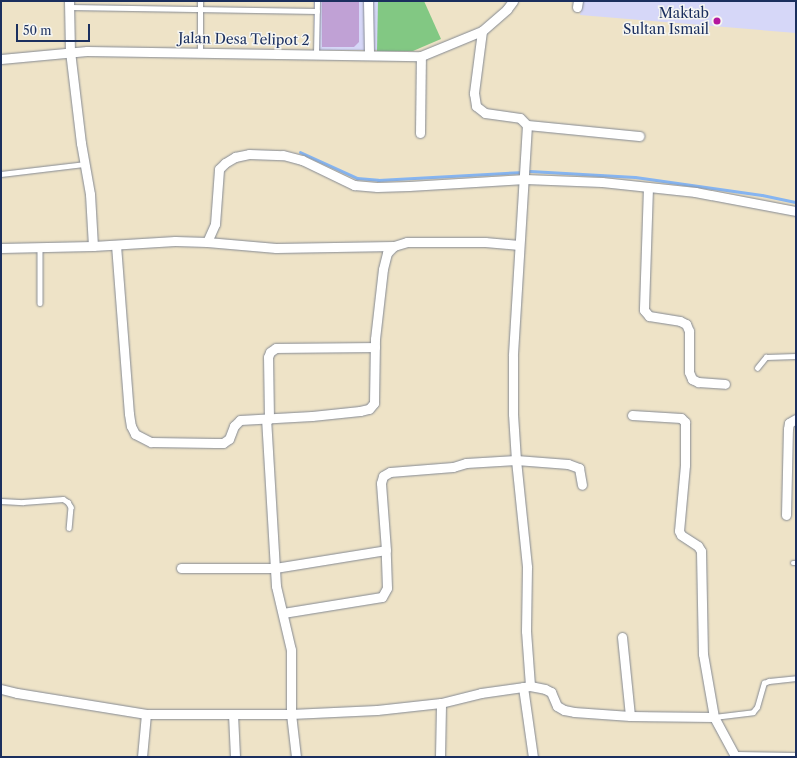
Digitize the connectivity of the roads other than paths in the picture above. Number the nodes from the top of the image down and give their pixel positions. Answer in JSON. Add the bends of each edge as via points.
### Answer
{"nodes":[{"id":1,"x":200,"y":1,"type":"edge"},
{"id":2,"x":317,"y":1,"type":"edge"},
{"id":3,"x":368,"y":1,"type":"edge"},
{"id":4,"x":513,"y":1,"type":"edge"},
{"id":5,"x":70,"y":4,"type":"edge"},
{"id":6,"x":200,"y":9,"type":"junction"},
{"id":7,"x":317,"y":11,"type":"junction"},
{"id":8,"x":482,"y":31,"type":"junction"},
{"id":9,"x":70,"y":51,"type":"junction"},
{"id":10,"x":200,"y":52,"type":"junction"},
{"id":11,"x":316,"y":54,"type":"junction"},
{"id":12,"x":369,"y":55,"type":"junction"},
{"id":13,"x":420,"y":56,"type":"junction"},
{"id":14,"x":1,"y":58,"type":"edge"},
{"id":15,"x":527,"y":125,"type":"junction"},
{"id":16,"x":420,"y":133,"type":"dead end"},
{"id":17,"x":639,"y":136,"type":"dead end"},
{"id":18,"x":85,"y":164,"type":"junction"},
{"id":19,"x":1,"y":174,"type":"edge"},
{"id":20,"x":524,"y":179,"type":"junction"},
{"id":21,"x":648,"y":187,"type":"junction"},
{"id":22,"x":796,"y":211,"type":"edge"},
{"id":23,"x":207,"y":242,"type":"junction"},
{"id":24,"x":116,"y":245,"type":"junction"},
{"id":25,"x":519,"y":245,"type":"junction"},
{"id":26,"x":93,"y":246,"type":"junction"},
{"id":27,"x":394,"y":246,"type":"junction"},
{"id":28,"x":1,"y":248,"type":"edge"},
{"id":29,"x":40,"y":248,"type":"junction"},
{"id":30,"x":40,"y":304,"type":"dead end"},
{"id":31,"x":375,"y":347,"type":"junction"},
{"id":32,"x":796,"y":356,"type":"edge"},
{"id":33,"x":758,"y":368,"type":"dead end"},
{"id":34,"x":725,"y":384,"type":"dead end"},
{"id":35,"x":632,"y":415,"type":"dead end"},
{"id":36,"x":267,"y":419,"type":"junction"},
{"id":37,"x":796,"y":419,"type":"edge"},
{"id":38,"x":516,"y":460,"type":"junction"},
{"id":39,"x":582,"y":485,"type":"dead end"},
{"id":40,"x":1,"y":501,"type":"edge"},
{"id":41,"x":786,"y":516,"type":"dead end"},
{"id":42,"x":69,"y":528,"type":"dead end"},
{"id":43,"x":386,"y":550,"type":"junction"},
{"id":44,"x":181,"y":568,"type":"dead end"},
{"id":45,"x":275,"y":568,"type":"junction"},
{"id":46,"x":283,"y":613,"type":"junction"},
{"id":47,"x":622,"y":637,"type":"dead end"},
{"id":48,"x":796,"y":678,"type":"edge"},
{"id":49,"x":527,"y":686,"type":"junction"},
{"id":50,"x":1,"y":689,"type":"edge"},
{"id":51,"x":440,"y":703,"type":"junction"},
{"id":52,"x":146,"y":714,"type":"junction"},
{"id":53,"x":233,"y":714,"type":"junction"},
{"id":54,"x":291,"y":714,"type":"junction"},
{"id":55,"x":630,"y":716,"type":"junction"},
{"id":56,"x":714,"y":717,"type":"junction"},
{"id":57,"x":734,"y":756,"type":"edge"},
{"id":58,"x":142,"y":757,"type":"edge"},
{"id":59,"x":235,"y":757,"type":"edge"},
{"id":60,"x":296,"y":757,"type":"edge"},
{"id":61,"x":440,"y":757,"type":"edge"},
{"id":62,"x":533,"y":757,"type":"edge"},
{"id":63,"x":795,"y":757,"type":"edge"}],
"edges":[{"from":1,"to":6,"type":"lane"},
{"from":2,"to":7,"type":"lane"},
{"from":3,"to":12,"type":"street"},
{"from":4,"to":8,"type":"street","name":"Jalan Desa Telipot 2"},
{"from":5,"to":6,"type":"lane"},
{"from":5,"to":9,"type":"street"},
{"from":6,"to":7,"type":"lane"},
{"from":6,"to":10,"type":"lane"},
{"from":7,"to":11,"type":"lane"},
{"from":8,"to":13,"type":"street","name":"Jalan Desa Telipot 2"},
{"from":8,"to":15,"type":"street","via":[[474,93],[476,106],[485,113],[520,118]]},
{"from":9,"to":10,"type":"street","name":"Jalan Desa Telipot 2"},
{"from":9,"to":14,"type":"street","name":"Jalan Desa Telipot 2"},
{"from":9,"to":18,"type":"street"},
{"from":10,"to":11,"type":"street","name":"Jalan Desa Telipot 2"},
{"from":11,"to":12,"type":"street","name":"Jalan Desa Telipot 2"},
{"from":12,"to":13,"type":"street","name":"Jalan Desa Telipot 2"},
{"from":13,"to":16,"type":"street"},
{"from":15,"to":17,"type":"street"},
{"from":15,"to":20,"type":"street"},
{"from":18,"to":19,"type":"lane"},
{"from":18,"to":26,"type":"street","via":[[90,194]]},
{"from":20,"to":21,"type":"street","via":[[602,182]]},
{"from":20,"to":23,"type":"street","via":[[409,186],[362,185],[340,179],[302,160],[283,155],[250,154],[235,158],[219,169],[215,224]]},
{"from":20,"to":25,"type":"street"},
{"from":21,"to":22,"type":"street","via":[[695,192]]},
{"from":21,"to":34,"type":"street","via":[[644,310],[649,316],[680,320],[686,324],[689,331],[689,372],[692,379],[698,382]]},
{"from":23,"to":24,"type":"street","via":[[175,241]]},
{"from":23,"to":27,"type":"street","via":[[276,248]]},
{"from":24,"to":26,"type":"street"},
{"from":24,"to":36,"type":"street","via":[[129,414],[135,434],[151,442],[223,443],[229,439],[234,426],[240,420]]},
{"from":25,"to":27,"type":"street","via":[[485,242],[408,242]]},
{"from":25,"to":38,"type":"street","via":[[513,356]]},
{"from":26,"to":29,"type":"street"},
{"from":27,"to":31,"type":"street","via":[[387,253]]},
{"from":28,"to":29,"type":"street"},
{"from":29,"to":30,"type":"lane"},
{"from":31,"to":36,"type":"street","via":[[375,396],[374,403],[369,409]]},
{"from":31,"to":36,"type":"street","via":[[276,348],[268,357]]},
{"from":32,"to":33,"type":"lane","via":[[766,357]]},
{"from":35,"to":56,"type":"street","via":[[681,418],[685,422],[685,465],[679,531],[682,536],[698,546],[700,551],[703,654]]},
{"from":36,"to":45,"type":"street"},
{"from":37,"to":41,"type":"street","via":[[789,423],[788,429]]},
{"from":38,"to":39,"type":"street","via":[[568,464],[579,468]]},
{"from":38,"to":43,"type":"street","via":[[466,463],[453,467],[386,474],[381,484]]},
{"from":38,"to":49,"type":"street","via":[[526,553]]},
{"from":40,"to":42,"type":"lane","via":[[62,499],[68,502],[71,508]]},
{"from":43,"to":45,"type":"street"},
{"from":43,"to":46,"type":"street","via":[[387,588],[382,597]]},
{"from":44,"to":45,"type":"street"},
{"from":45,"to":46,"type":"street","via":[[276,586]]},
{"from":46,"to":54,"type":"street","via":[[291,650]]},
{"from":47,"to":55,"type":"street"},
{"from":48,"to":56,"type":"lane","via":[[764,684],[753,712]]},
{"from":49,"to":51,"type":"street"},
{"from":49,"to":55,"type":"street","via":[[551,692],[558,706],[564,710]]},
{"from":49,"to":62,"type":"street"},
{"from":50,"to":52,"type":"street"},
{"from":51,"to":54,"type":"street","via":[[377,710]]},
{"from":51,"to":61,"type":"street"},
{"from":52,"to":53,"type":"street"},
{"from":52,"to":58,"type":"street"},
{"from":53,"to":54,"type":"street"},
{"from":53,"to":59,"type":"street"},
{"from":54,"to":60,"type":"street"},
{"from":55,"to":56,"type":"street"},
{"from":56,"to":57,"type":"street"},
{"from":57,"to":63,"type":"street"}]}
